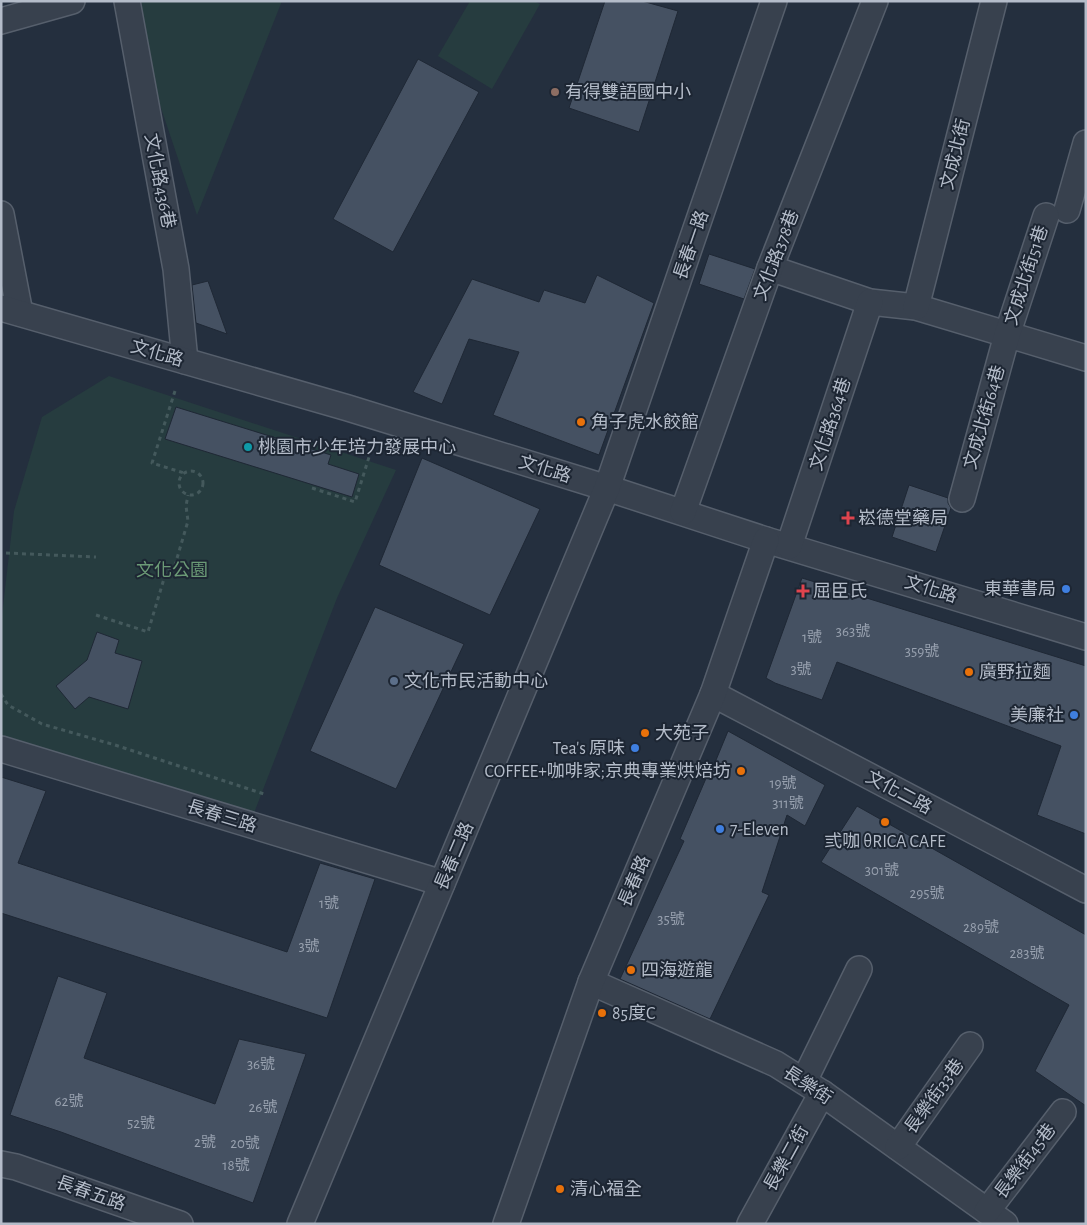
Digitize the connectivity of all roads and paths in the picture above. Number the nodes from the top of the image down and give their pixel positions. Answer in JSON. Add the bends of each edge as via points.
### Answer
{"nodes":[{"id":1,"x":72,"y":1,"type":"edge"},
{"id":2,"x":127,"y":1,"type":"edge"},
{"id":3,"x":774,"y":1,"type":"edge"},
{"id":4,"x":875,"y":1,"type":"edge"},
{"id":5,"x":994,"y":1,"type":"edge"},
{"id":6,"x":1,"y":20,"type":"edge"},
{"id":7,"x":1086,"y":143,"type":"edge"},
{"id":8,"x":1,"y":214,"type":"edge"},
{"id":9,"x":770,"y":268,"type":"junction"},
{"id":10,"x":870,"y":302,"type":"junction"},
{"id":11,"x":916,"y":307,"type":"junction"},
{"id":12,"x":10,"y":310,"type":"edge"},
{"id":13,"x":1007,"y":335,"type":"junction"},
{"id":14,"x":1086,"y":358,"type":"edge"},
{"id":15,"x":185,"y":361,"type":"junction"},
{"id":16,"x":175,"y":391,"type":"dead end"},
{"id":17,"x":376,"y":436,"type":"dead end"},
{"id":18,"x":184,"y":473,"type":"junction"},
{"id":19,"x":312,"y":488,"type":"dead end"},
{"id":20,"x":607,"y":488,"type":"junction"},
{"id":21,"x":188,"y":495,"type":"junction"},
{"id":22,"x":962,"y":499,"type":"dead end"},
{"id":23,"x":683,"y":512,"type":"junction"},
{"id":24,"x":778,"y":543,"type":"junction"},
{"id":25,"x":6,"y":553,"type":"dead end"},
{"id":26,"x":96,"y":557,"type":"dead end"},
{"id":27,"x":96,"y":616,"type":"dead end"},
{"id":28,"x":1085,"y":633,"type":"edge"},
{"id":29,"x":1,"y":694,"type":"edge"},
{"id":30,"x":713,"y":694,"type":"junction"},
{"id":31,"x":1,"y":749,"type":"edge"},
{"id":32,"x":267,"y":795,"type":"dead end"},
{"id":33,"x":442,"y":883,"type":"junction"},
{"id":34,"x":1086,"y":890,"type":"edge"},
{"id":35,"x":859,"y":969,"type":"dead end"},
{"id":36,"x":591,"y":982,"type":"junction"},
{"id":37,"x":970,"y":1045,"type":"dead end"},
{"id":38,"x":813,"y":1087,"type":"junction"},
{"id":39,"x":1063,"y":1112,"type":"dead end"},
{"id":40,"x":898,"y":1147,"type":"junction"},
{"id":41,"x":1,"y":1164,"type":"edge"},
{"id":42,"x":996,"y":1217,"type":"edge"},
{"id":43,"x":180,"y":1224,"type":"edge"},
{"id":44,"x":300,"y":1224,"type":"edge"},
{"id":45,"x":506,"y":1224,"type":"edge"},
{"id":46,"x":750,"y":1224,"type":"edge"}],
"edges":[{"from":1,"to":6,"type":"street"},
{"from":2,"to":15,"type":"street","name":"文化路436巷","via":[[176,269]]},
{"from":3,"to":20,"type":"street","name":"長春一路"},
{"from":4,"to":9,"type":"street","name":"文化路378巷"},
{"from":5,"to":11,"type":"street","name":"文成北街"},
{"from":7,"to":13,"type":"street","name":"文成北街51巷"},
{"from":8,"to":12,"type":"street"},
{"from":9,"to":10,"type":"street"},
{"from":9,"to":23,"type":"street","name":"文化路378巷"},
{"from":10,"to":11,"type":"street"},
{"from":10,"to":24,"type":"street","name":"文化路364巷"},
{"from":11,"to":13,"type":"street"},
{"from":12,"to":15,"type":"street","name":"文化路"},
{"from":13,"to":14,"type":"street"},
{"from":13,"to":22,"type":"street","name":"文成北街64巷"},
{"from":15,"to":20,"type":"street","name":"文化路"},
{"from":16,"to":18,"type":"path","via":[[152,462]]},
{"from":17,"to":19,"type":"path","via":[[355,502]]},
{"from":18,"to":21,"type":"path","via":[[179,483]]},
{"from":18,"to":21,"type":"path","via":[[191,470],[199,473],[204,484],[200,492]]},
{"from":20,"to":23,"type":"street","name":"文化路"},
{"from":20,"to":33,"type":"street","name":"長春二路"},
{"from":21,"to":27,"type":"path","via":[[188,522],[175,565],[166,572],[148,632]]},
{"from":23,"to":24,"type":"street","name":"文化路"},
{"from":24,"to":28,"type":"street","name":"文化路"},
{"from":24,"to":30,"type":"street","name":"長春路"},
{"from":25,"to":26,"type":"path"},
{"from":29,"to":32,"type":"path","via":[[8,704],[42,724]]},
{"from":30,"to":34,"type":"street","name":"文化二路"},
{"from":30,"to":36,"type":"street","name":"長春路"},
{"from":31,"to":33,"type":"street","name":"長春三路"},
{"from":33,"to":44,"type":"street","name":"長春二路"},
{"from":35,"to":38,"type":"street","name":"長樂二街"},
{"from":36,"to":38,"type":"street","name":"長樂街","via":[[776,1064]]},
{"from":36,"to":45,"type":"street","name":"長春路"},
{"from":37,"to":40,"type":"street","name":"長樂街33巷"},
{"from":38,"to":40,"type":"street","name":"長樂街"},
{"from":38,"to":46,"type":"street","name":"長樂二街"},
{"from":39,"to":42,"type":"street","name":"長樂街45巷"},
{"from":40,"to":42,"type":"street","name":"長樂街"},
{"from":41,"to":43,"type":"street","name":"長春五路"}]}
